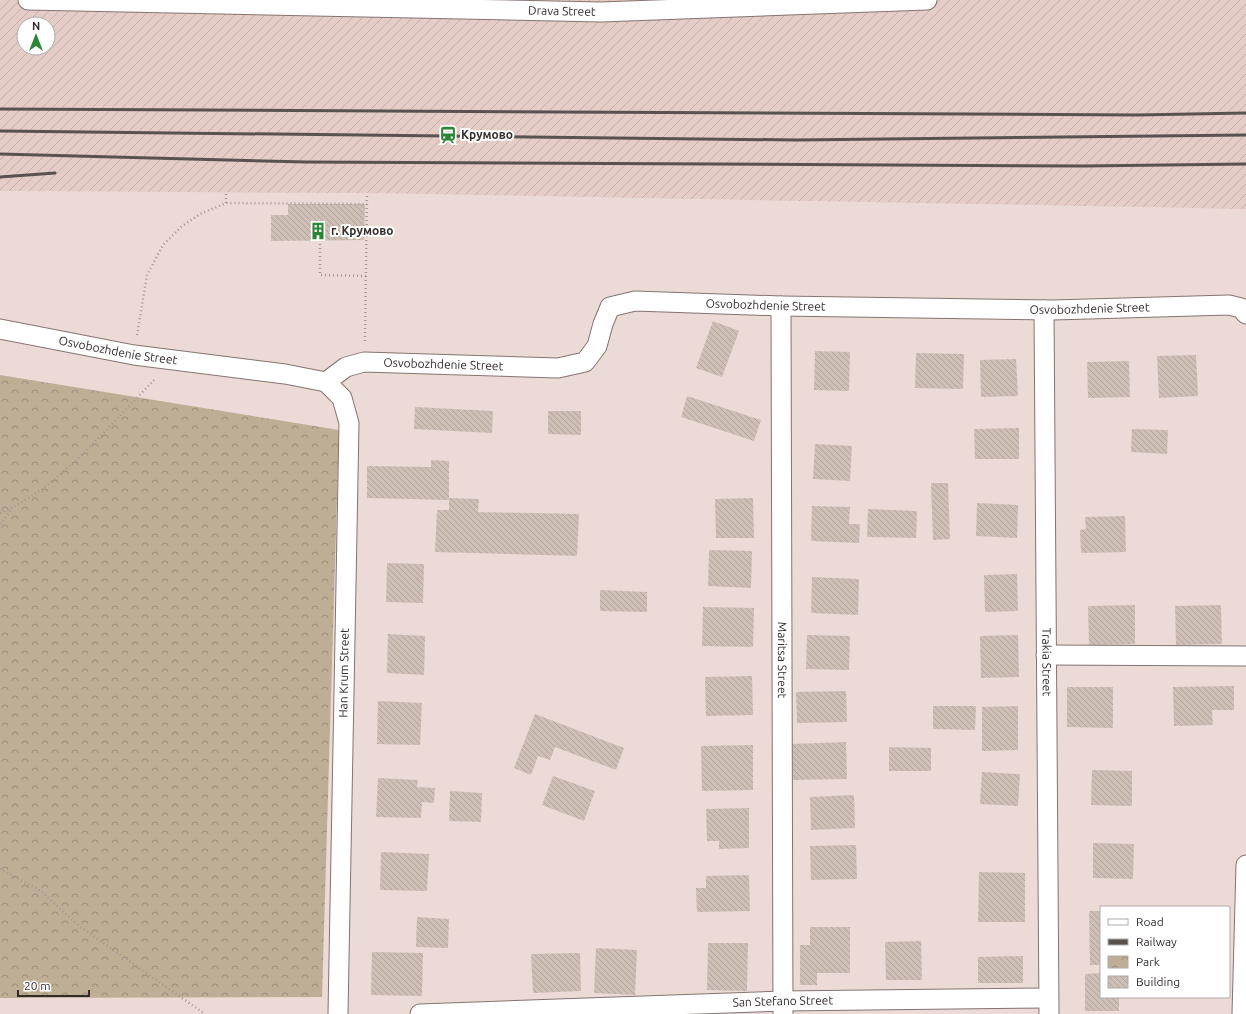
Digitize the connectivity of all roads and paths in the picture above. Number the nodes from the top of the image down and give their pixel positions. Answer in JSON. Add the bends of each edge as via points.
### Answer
{"nodes":[{"id":1,"x":28,"y":0,"type":"edge"},
{"id":2,"x":927,"y":0,"type":"edge"},
{"id":3,"x":226,"y":192,"type":"dead end"},
{"id":4,"x":367,"y":194,"type":"dead end"},
{"id":5,"x":226,"y":203,"type":"junction"},
{"id":6,"x":367,"y":204,"type":"junction"},
{"id":7,"x":320,"y":240,"type":"dead end"},
{"id":8,"x":366,"y":276,"type":"junction"},
{"id":9,"x":781,"y":306,"type":"junction"},
{"id":10,"x":1044,"y":310,"type":"junction"},
{"id":11,"x":1246,"y":314,"type":"edge"},
{"id":12,"x":0,"y":329,"type":"edge"},
{"id":13,"x":134,"y":355,"type":"junction"},
{"id":14,"x":174,"y":360,"type":"junction"},
{"id":15,"x":364,"y":362,"type":"junction"},
{"id":16,"x":326,"y":382,"type":"junction"},
{"id":17,"x":13,"y":508,"type":"junction"},
{"id":18,"x":0,"y":513,"type":"edge"},
{"id":19,"x":0,"y":524,"type":"edge"},
{"id":20,"x":1046,"y":655,"type":"junction"},
{"id":21,"x":1246,"y":656,"type":"edge"},
{"id":22,"x":1246,"y":865,"type":"edge"},
{"id":23,"x":0,"y":869,"type":"edge"},
{"id":24,"x":1048,"y":1006,"type":"edge"},
{"id":25,"x":783,"y":1008,"type":"edge"},
{"id":26,"x":205,"y":1014,"type":"edge"},
{"id":27,"x":338,"y":1014,"type":"edge"},
{"id":28,"x":420,"y":1014,"type":"edge"},
{"id":29,"x":1242,"y":1014,"type":"edge"}],
"edges":[{"from":1,"to":2,"type":"street","name":"Drava Street","via":[[601,12]]},
{"from":3,"to":5,"type":"path"},
{"from":4,"to":6,"type":"path"},
{"from":5,"to":6,"type":"path"},
{"from":5,"to":13,"type":"path","via":[[200,214],[181,227],[163,245],[147,275]]},
{"from":6,"to":8,"type":"path"},
{"from":7,"to":8,"type":"path","via":[[320,275]]},
{"from":8,"to":15,"type":"path"},
{"from":9,"to":10,"type":"street","name":"Osvobozhdenie Street"},
{"from":9,"to":15,"type":"street","name":"Osvobozhdenie Street","via":[[635,301],[610,307],[597,346],[585,362],[558,368]]},
{"from":9,"to":25,"type":"street","name":"Maritsa Street"},
{"from":10,"to":11,"type":"street","name":"Osvobozhdenie Street","via":[[1229,305],[1241,308]]},
{"from":10,"to":20,"type":"street","name":"Trakia Street"},
{"from":12,"to":13,"type":"street","name":"Osvobozhdenie Street"},
{"from":13,"to":14,"type":"street","name":"Osvobozhdenie Street"},
{"from":14,"to":16,"type":"street","name":"Osvobozhdenie Street","via":[[285,374]]},
{"from":14,"to":17,"type":"path","via":[[58,477]]},
{"from":15,"to":16,"type":"street","name":"Osvobozhdenie Street","via":[[346,367]]},
{"from":16,"to":27,"type":"street","name":"Han Krum Street","via":[[342,398],[349,423]]},
{"from":17,"to":18,"type":"path"},
{"from":17,"to":19,"type":"path"},
{"from":20,"to":21,"type":"street"},
{"from":20,"to":24,"type":"street","name":"Trakia Street"},
{"from":22,"to":29,"type":"street"},
{"from":23,"to":26,"type":"path","via":[[41,891],[79,926]]},
{"from":24,"to":25,"type":"street","name":"San Stefano Street"},
{"from":25,"to":28,"type":"street","name":"San Stefano Street"}]}
